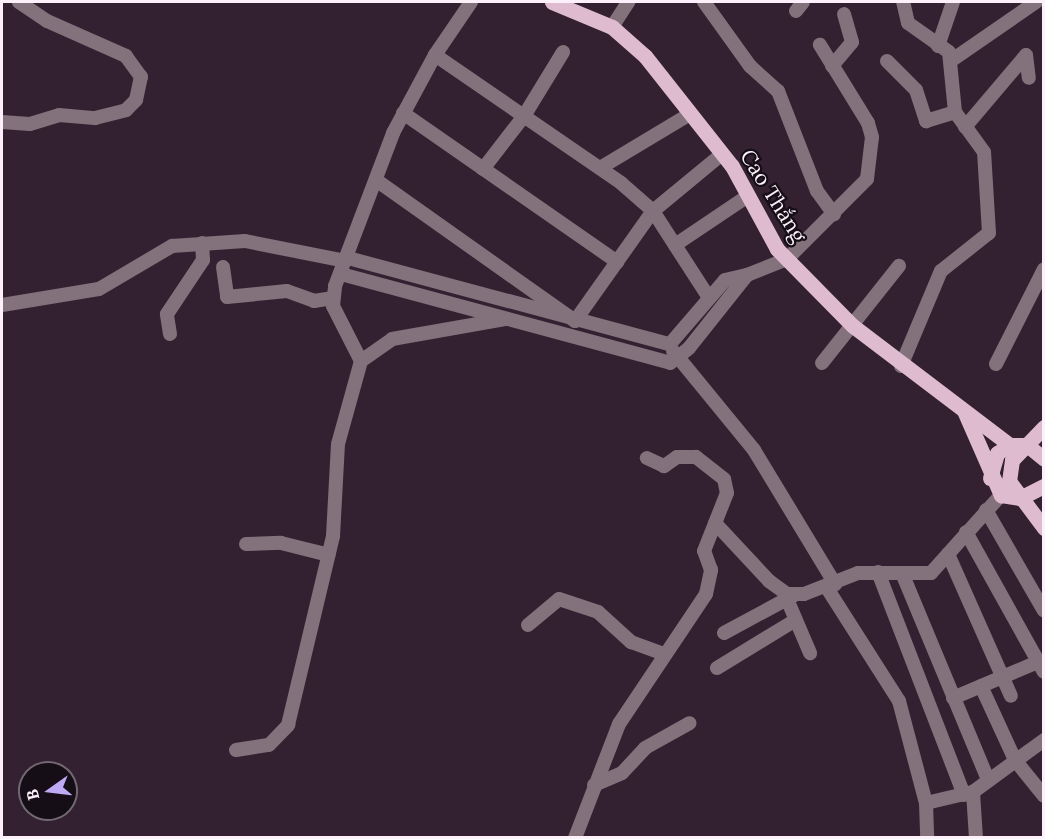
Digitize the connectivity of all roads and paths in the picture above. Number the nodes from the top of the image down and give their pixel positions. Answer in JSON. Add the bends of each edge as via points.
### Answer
{"nodes":[{"id":1,"x":19,"y":2,"type":"edge"},
{"id":2,"x":471,"y":2,"type":"edge"},
{"id":3,"x":552,"y":2,"type":"edge"},
{"id":4,"x":628,"y":2,"type":"edge"},
{"id":5,"x":704,"y":2,"type":"edge"},
{"id":6,"x":903,"y":2,"type":"edge"},
{"id":7,"x":953,"y":2,"type":"edge"},
{"id":8,"x":1036,"y":2,"type":"edge"},
{"id":9,"x":844,"y":14,"type":"dead end"},
{"id":10,"x":612,"y":27,"type":"junction"},
{"id":11,"x":820,"y":45,"type":"dead end"},
{"id":12,"x":938,"y":46,"type":"junction"},
{"id":13,"x":563,"y":52,"type":"dead end"},
{"id":14,"x":435,"y":55,"type":"junction"},
{"id":15,"x":952,"y":60,"type":"junction"},
{"id":16,"x":887,"y":61,"type":"dead end"},
{"id":17,"x":831,"y":66,"type":"junction"},
{"id":18,"x":1029,"y":78,"type":"dead end"},
{"id":19,"x":403,"y":112,"type":"junction"},
{"id":20,"x":955,"y":112,"type":"junction"},
{"id":21,"x":690,"y":114,"type":"junction"},
{"id":22,"x":524,"y":116,"type":"junction"},
{"id":23,"x":2,"y":122,"type":"edge"},
{"id":24,"x":965,"y":127,"type":"junction"},
{"id":25,"x":722,"y":154,"type":"junction"},
{"id":26,"x":483,"y":168,"type":"junction"},
{"id":27,"x":600,"y":168,"type":"junction"},
{"id":28,"x":376,"y":180,"type":"junction"},
{"id":29,"x":748,"y":196,"type":"junction"},
{"id":30,"x":653,"y":211,"type":"junction"},
{"id":31,"x":834,"y":214,"type":"junction"},
{"id":32,"x":202,"y":243,"type":"junction"},
{"id":33,"x":675,"y":245,"type":"junction"},
{"id":34,"x":787,"y":259,"type":"junction"},
{"id":35,"x":617,"y":262,"type":"junction"},
{"id":36,"x":345,"y":264,"type":"junction"},
{"id":37,"x":900,"y":266,"type":"dead end"},
{"id":38,"x":224,"y":267,"type":"dead end"},
{"id":39,"x":1044,"y":269,"type":"edge"},
{"id":40,"x":747,"y":275,"type":"junction"},
{"id":41,"x":709,"y":297,"type":"junction"},
{"id":42,"x":333,"y":298,"type":"junction"},
{"id":43,"x":2,"y":305,"type":"edge"},
{"id":44,"x":516,"y":318,"type":"junction"},
{"id":45,"x":575,"y":321,"type":"junction"},
{"id":46,"x":853,"y":326,"type":"junction"},
{"id":47,"x":170,"y":334,"type":"dead end"},
{"id":48,"x":670,"y":344,"type":"junction"},
{"id":49,"x":677,"y":359,"type":"junction"},
{"id":50,"x":361,"y":361,"type":"junction"},
{"id":51,"x":822,"y":363,"type":"dead end"},
{"id":52,"x":996,"y":364,"type":"dead end"},
{"id":53,"x":901,"y":366,"type":"junction"},
{"id":54,"x":965,"y":413,"type":"junction"},
{"id":55,"x":1044,"y":427,"type":"edge"},
{"id":56,"x":1011,"y":445,"type":"junction"},
{"id":57,"x":1027,"y":445,"type":"junction"},
{"id":58,"x":647,"y":458,"type":"dead end"},
{"id":59,"x":1044,"y":459,"type":"edge"},
{"id":60,"x":990,"y":478,"type":"junction"},
{"id":61,"x":1044,"y":486,"type":"edge"},
{"id":62,"x":1001,"y":495,"type":"junction"},
{"id":63,"x":1020,"y":498,"type":"junction"},
{"id":64,"x":986,"y":510,"type":"junction"},
{"id":65,"x":715,"y":523,"type":"junction"},
{"id":66,"x":1044,"y":528,"type":"edge"},
{"id":67,"x":966,"y":532,"type":"junction"},
{"id":68,"x":246,"y":544,"type":"dead end"},
{"id":69,"x":948,"y":554,"type":"junction"},
{"id":70,"x":329,"y":555,"type":"junction"},
{"id":71,"x":878,"y":573,"type":"junction"},
{"id":72,"x":902,"y":573,"type":"junction"},
{"id":73,"x":831,"y":586,"type":"junction"},
{"id":74,"x":791,"y":596,"type":"junction"},
{"id":75,"x":1044,"y":611,"type":"edge"},
{"id":76,"x":794,"y":621,"type":"junction"},
{"id":77,"x":528,"y":626,"type":"dead end"},
{"id":78,"x":724,"y":633,"type":"dead end"},
{"id":79,"x":810,"y":653,"type":"dead end"},
{"id":80,"x":664,"y":654,"type":"junction"},
{"id":81,"x":1041,"y":667,"type":"edge"},
{"id":82,"x":717,"y":668,"type":"dead end"},
{"id":83,"x":1001,"y":678,"type":"junction"},
{"id":84,"x":981,"y":686,"type":"junction"},
{"id":85,"x":1011,"y":696,"type":"dead end"},
{"id":86,"x":953,"y":698,"type":"junction"},
{"id":87,"x":690,"y":723,"type":"dead end"},
{"id":88,"x":1044,"y":740,"type":"edge"},
{"id":89,"x":236,"y":750,"type":"dead end"},
{"id":90,"x":1015,"y":760,"type":"junction"},
{"id":91,"x":988,"y":780,"type":"junction"},
{"id":92,"x":594,"y":785,"type":"junction"},
{"id":93,"x":968,"y":793,"type":"junction"},
{"id":94,"x":1044,"y":796,"type":"edge"},
{"id":95,"x":926,"y":803,"type":"junction"},
{"id":96,"x":575,"y":837,"type":"edge"},
{"id":97,"x":927,"y":837,"type":"edge"},
{"id":98,"x":976,"y":837,"type":"edge"}],
"edges":[{"from":1,"to":23,"type":"street","via":[[47,21],[126,56],[141,77],[134,104],[126,110],[95,118],[59,115],[23,125]]},
{"from":2,"to":14,"type":"street"},
{"from":3,"to":10,"type":"main road","name":"Cao Thắng"},
{"from":4,"to":10,"type":"street"},
{"from":5,"to":31,"type":"street","via":[[750,66],[778,91],[817,190]]},
{"from":6,"to":12,"type":"street","via":[[908,23]]},
{"from":7,"to":12,"type":"street"},
{"from":8,"to":15,"type":"street"},
{"from":9,"to":17,"type":"street","via":[[852,42]]},
{"from":10,"to":21,"type":"main road","name":"Cao Thắng","via":[[645,56]]},
{"from":11,"to":17,"type":"street"},
{"from":12,"to":15,"type":"street"},
{"from":13,"to":22,"type":"street"},
{"from":14,"to":19,"type":"street"},
{"from":14,"to":22,"type":"street"},
{"from":15,"to":20,"type":"street"},
{"from":16,"to":20,"type":"street","via":[[916,90],[926,121]]},
{"from":17,"to":31,"type":"street","via":[[859,104],[872,137],[867,179]]},
{"from":18,"to":24,"type":"street","via":[[1026,55]]},
{"from":19,"to":26,"type":"street"},
{"from":19,"to":28,"type":"street"},
{"from":20,"to":24,"type":"street"},
{"from":21,"to":25,"type":"main road","name":"Cao Thắng"},
{"from":21,"to":27,"type":"street"},
{"from":22,"to":26,"type":"street"},
{"from":22,"to":27,"type":"street"},
{"from":24,"to":53,"type":"street","via":[[984,152],[989,233],[941,271]]},
{"from":25,"to":29,"type":"main road","name":"Cao Thắng"},
{"from":25,"to":30,"type":"street"},
{"from":26,"to":35,"type":"street"},
{"from":27,"to":30,"type":"street"},
{"from":28,"to":36,"type":"street"},
{"from":28,"to":45,"type":"street"},
{"from":29,"to":33,"type":"street"},
{"from":29,"to":34,"type":"main road","name":"Cao Thắng"},
{"from":30,"to":33,"type":"street"},
{"from":30,"to":35,"type":"street"},
{"from":31,"to":34,"type":"street"},
{"from":32,"to":36,"type":"street","via":[[245,241]]},
{"from":32,"to":43,"type":"street","via":[[164,248],[99,289]]},
{"from":32,"to":47,"type":"street","via":[[202,260],[167,314]]},
{"from":33,"to":41,"type":"street"},
{"from":34,"to":40,"type":"street"},
{"from":34,"to":46,"type":"main road","name":"Cao Thắng"},
{"from":35,"to":45,"type":"street"},
{"from":36,"to":42,"type":"street"},
{"from":36,"to":44,"type":"street"},
{"from":36,"to":45,"type":"street"},
{"from":37,"to":46,"type":"street"},
{"from":38,"to":42,"type":"street","via":[[227,297],[287,291],[314,301]]},
{"from":39,"to":52,"type":"street"},
{"from":40,"to":41,"type":"street","via":[[725,280]]},
{"from":40,"to":49,"type":"street"},
{"from":41,"to":48,"type":"street"},
{"from":42,"to":50,"type":"street","via":[[336,317]]},
{"from":44,"to":49,"type":"street","via":[[646,359]]},
{"from":44,"to":50,"type":"street","via":[[392,339]]},
{"from":45,"to":48,"type":"street"},
{"from":46,"to":51,"type":"street"},
{"from":46,"to":53,"type":"main road","name":"Cao Thắng"},
{"from":48,"to":49,"type":"street"},
{"from":49,"to":73,"type":"street","via":[[754,450]]},
{"from":50,"to":70,"type":"street","via":[[338,444]]},
{"from":53,"to":54,"type":"main road","name":"Cao Thắng"},
{"from":54,"to":56,"type":"main road","name":"Cao Thắng"},
{"from":54,"to":60,"type":"main road"},
{"from":55,"to":57,"type":"main road"},
{"from":56,"to":57,"type":"main road"},
{"from":56,"to":60,"type":"main road","via":[[997,453]]},
{"from":57,"to":59,"type":"main road"},
{"from":57,"to":63,"type":"main road","via":[[1012,460],[1009,481]]},
{"from":58,"to":65,"type":"street","via":[[664,466],[687,455],[712,467],[724,478],[728,493]]},
{"from":60,"to":62,"type":"main road"},
{"from":61,"to":63,"type":"main road"},
{"from":62,"to":63,"type":"main road"},
{"from":62,"to":64,"type":"street"},
{"from":63,"to":66,"type":"main road"},
{"from":64,"to":67,"type":"street"},
{"from":64,"to":75,"type":"street"},
{"from":65,"to":74,"type":"street","via":[[770,581]]},
{"from":65,"to":80,"type":"street","via":[[704,551],[711,570],[706,594]]},
{"from":67,"to":69,"type":"street"},
{"from":67,"to":81,"type":"street"},
{"from":68,"to":70,"type":"street","via":[[281,543]]},
{"from":69,"to":72,"type":"street","via":[[931,573]]},
{"from":69,"to":83,"type":"street"},
{"from":70,"to":89,"type":"street","via":[[288,725],[269,745]]},
{"from":71,"to":72,"type":"street"},
{"from":71,"to":73,"type":"street","via":[[858,573]]},
{"from":71,"to":93,"type":"street"},
{"from":72,"to":86,"type":"street"},
{"from":73,"to":74,"type":"street"},
{"from":73,"to":95,"type":"street","via":[[899,701]]},
{"from":74,"to":76,"type":"street"},
{"from":74,"to":78,"type":"street"},
{"from":76,"to":79,"type":"street"},
{"from":76,"to":82,"type":"street"},
{"from":77,"to":80,"type":"street","via":[[559,599],[598,612],[631,642]]},
{"from":80,"to":92,"type":"street","via":[[619,724]]},
{"from":81,"to":83,"type":"street"},
{"from":83,"to":84,"type":"street"},
{"from":83,"to":85,"type":"street"},
{"from":84,"to":86,"type":"street"},
{"from":84,"to":90,"type":"street"},
{"from":86,"to":91,"type":"street"},
{"from":87,"to":92,"type":"street","via":[[645,748],[622,773]]},
{"from":88,"to":90,"type":"street"},
{"from":90,"to":91,"type":"street"},
{"from":90,"to":94,"type":"street"},
{"from":91,"to":93,"type":"street"},
{"from":92,"to":96,"type":"street"},
{"from":93,"to":95,"type":"street"},
{"from":93,"to":98,"type":"street"},
{"from":95,"to":97,"type":"street"}]}
